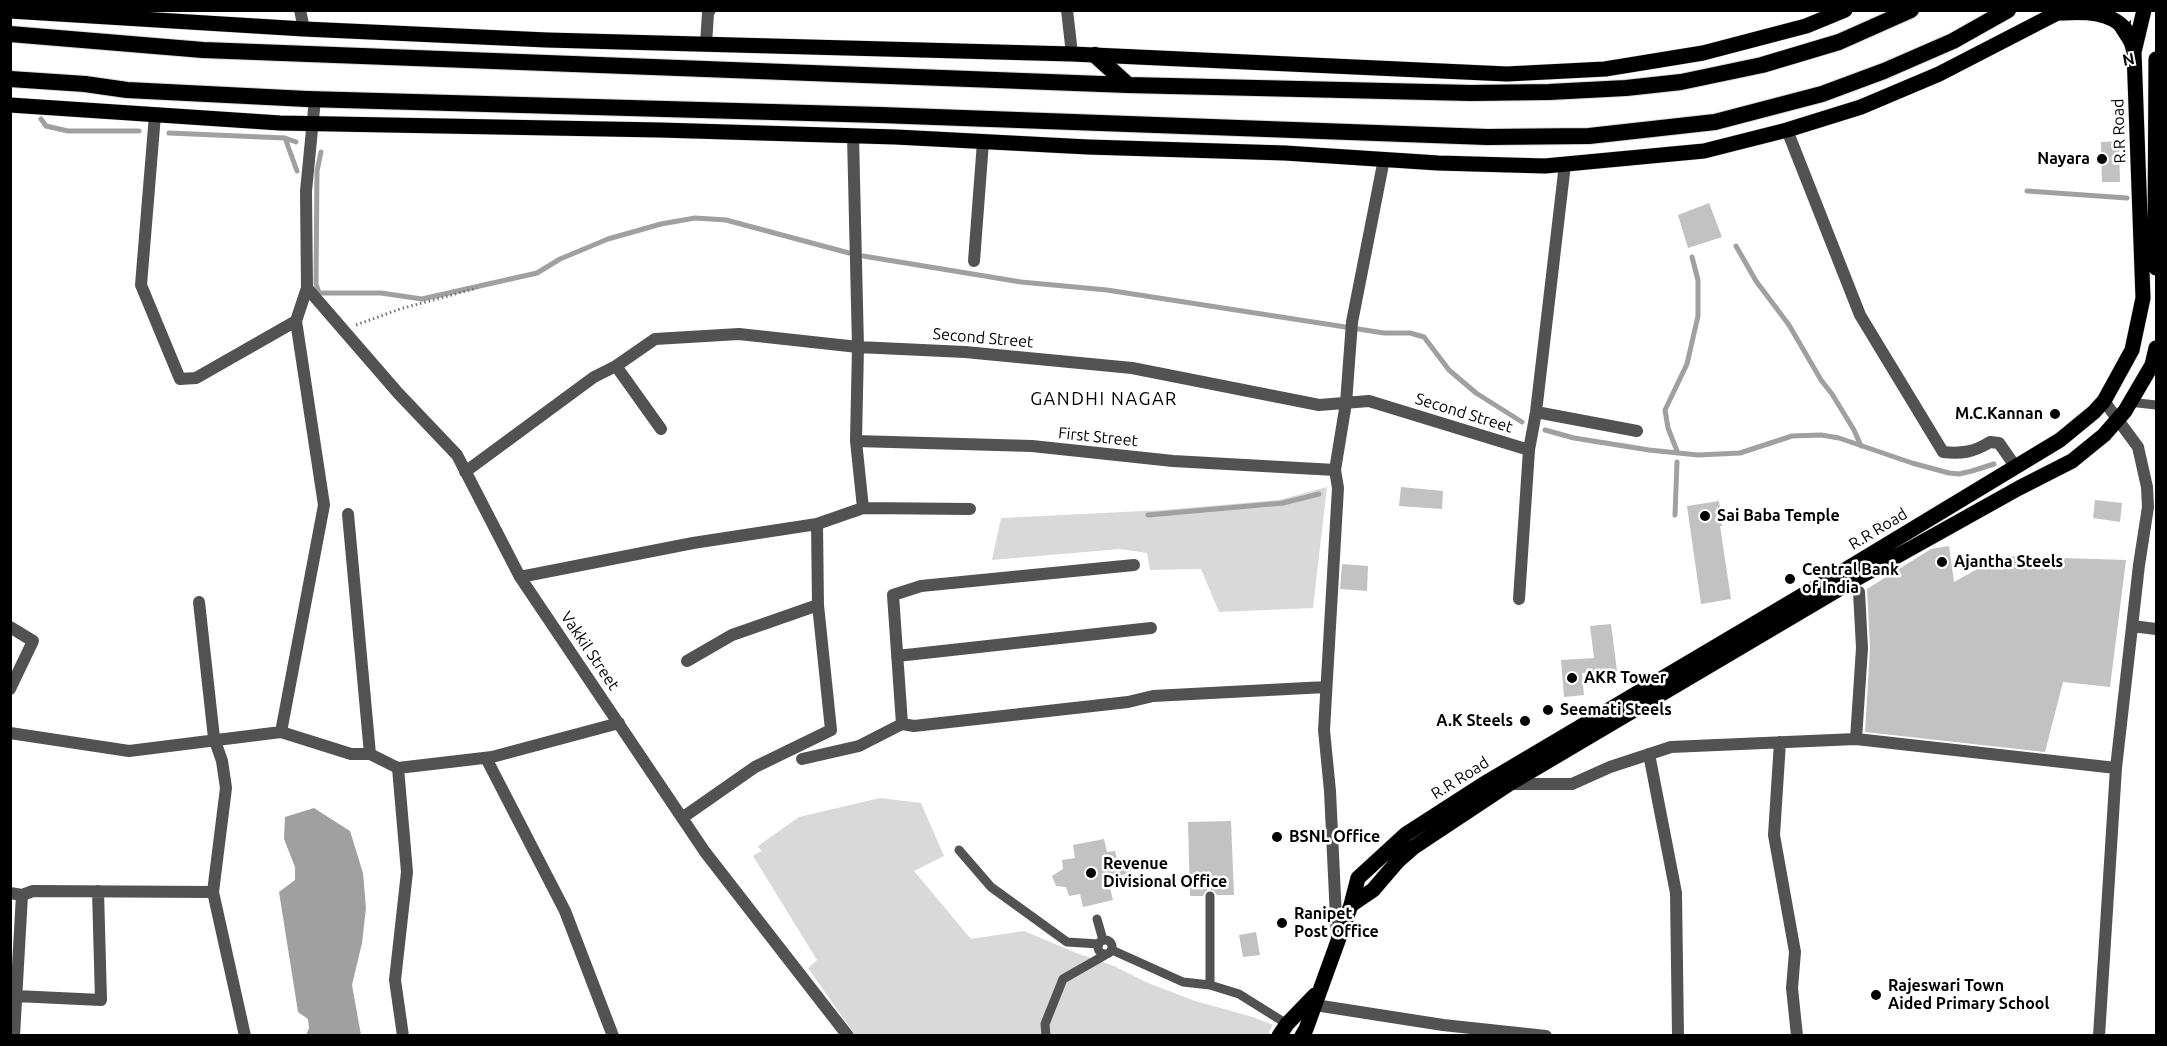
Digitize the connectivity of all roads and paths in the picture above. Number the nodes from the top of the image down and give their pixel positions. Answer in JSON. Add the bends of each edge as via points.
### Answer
{"nodes":[{"id":1,"x":300,"y":10,"type":"edge"},
{"id":2,"x":710,"y":10,"type":"edge"},
{"id":3,"x":1067,"y":10,"type":"edge"},
{"id":4,"x":1845,"y":10,"type":"edge"},
{"id":5,"x":1911,"y":10,"type":"edge"},
{"id":6,"x":2008,"y":10,"type":"edge"},
{"id":7,"x":2144,"y":10,"type":"edge"},
{"id":8,"x":10,"y":11,"type":"edge"},
{"id":9,"x":2061,"y":12,"type":"edge"},
{"id":10,"x":304,"y":29,"type":"junction"},
{"id":11,"x":10,"y":34,"type":"edge"},
{"id":12,"x":706,"y":44,"type":"junction"},
{"id":13,"x":2134,"y":52,"type":"junction"},
{"id":14,"x":1072,"y":54,"type":"junction"},
{"id":15,"x":1095,"y":55,"type":"junction"},
{"id":16,"x":2157,"y":59,"type":"edge"},
{"id":17,"x":10,"y":79,"type":"edge"},
{"id":18,"x":1128,"y":85,"type":"junction"},
{"id":19,"x":315,"y":99,"type":"junction"},
{"id":20,"x":10,"y":105,"type":"edge"},
{"id":21,"x":155,"y":115,"type":"junction"},
{"id":22,"x":314,"y":124,"type":"junction"},
{"id":23,"x":1787,"y":130,"type":"junction"},
{"id":24,"x":853,"y":136,"type":"junction"},
{"id":25,"x":983,"y":142,"type":"junction"},
{"id":26,"x":1384,"y":159,"type":"junction"},
{"id":27,"x":1565,"y":164,"type":"junction"},
{"id":28,"x":2156,"y":238,"type":"edge"},
{"id":29,"x":974,"y":261,"type":"dead end"},
{"id":30,"x":2157,"y":268,"type":"edge"},
{"id":31,"x":307,"y":288,"type":"junction"},
{"id":32,"x":477,"y":288,"type":"dead end"},
{"id":33,"x":296,"y":321,"type":"junction"},
{"id":34,"x":343,"y":329,"type":"junction"},
{"id":35,"x":858,"y":347,"type":"junction"},
{"id":36,"x":2157,"y":348,"type":"edge"},
{"id":37,"x":616,"y":366,"type":"junction"},
{"id":38,"x":2104,"y":401,"type":"junction"},
{"id":39,"x":2129,"y":402,"type":"junction"},
{"id":40,"x":1346,"y":403,"type":"junction"},
{"id":41,"x":2157,"y":405,"type":"edge"},
{"id":42,"x":1536,"y":412,"type":"junction"},
{"id":43,"x":2118,"y":419,"type":"junction"},
{"id":44,"x":661,"y":429,"type":"dead end"},
{"id":45,"x":1637,"y":431,"type":"dead end"},
{"id":46,"x":856,"y":441,"type":"junction"},
{"id":47,"x":1529,"y":450,"type":"junction"},
{"id":48,"x":2015,"y":466,"type":"junction"},
{"id":49,"x":1335,"y":470,"type":"junction"},
{"id":50,"x":465,"y":472,"type":"junction"},
{"id":51,"x":863,"y":508,"type":"junction"},
{"id":52,"x":970,"y":509,"type":"dead end"},
{"id":53,"x":348,"y":514,"type":"dead end"},
{"id":54,"x":817,"y":524,"type":"junction"},
{"id":55,"x":1134,"y":565,"type":"dead end"},
{"id":56,"x":520,"y":577,"type":"junction"},
{"id":57,"x":1859,"y":592,"type":"dead end"},
{"id":58,"x":1519,"y":599,"type":"dead end"},
{"id":59,"x":199,"y":602,"type":"dead end"},
{"id":60,"x":818,"y":605,"type":"junction"},
{"id":61,"x":2132,"y":626,"type":"junction"},
{"id":62,"x":10,"y":627,"type":"edge"},
{"id":63,"x":1151,"y":628,"type":"dead end"},
{"id":64,"x":2157,"y":629,"type":"edge"},
{"id":65,"x":897,"y":656,"type":"junction"},
{"id":66,"x":687,"y":662,"type":"dead end"},
{"id":67,"x":1326,"y":687,"type":"junction"},
{"id":68,"x":10,"y":689,"type":"edge"},
{"id":69,"x":619,"y":723,"type":"junction"},
{"id":70,"x":902,"y":724,"type":"junction"},
{"id":71,"x":281,"y":732,"type":"junction"},
{"id":72,"x":10,"y":733,"type":"edge"},
{"id":73,"x":1856,"y":739,"type":"junction"},
{"id":74,"x":216,"y":740,"type":"junction"},
{"id":75,"x":1780,"y":742,"type":"junction"},
{"id":76,"x":370,"y":754,"type":"junction"},
{"id":77,"x":1648,"y":754,"type":"junction"},
{"id":78,"x":486,"y":758,"type":"junction"},
{"id":79,"x":802,"y":759,"type":"dead end"},
{"id":80,"x":398,"y":768,"type":"junction"},
{"id":81,"x":2116,"y":768,"type":"junction"},
{"id":82,"x":1509,"y":784,"type":"junction"},
{"id":83,"x":682,"y":818,"type":"junction"},
{"id":84,"x":959,"y":850,"type":"dead end"},
{"id":85,"x":98,"y":891,"type":"junction"},
{"id":86,"x":213,"y":892,"type":"junction"},
{"id":87,"x":16,"y":894,"type":"edge"},
{"id":88,"x":1210,"y":896,"type":"dead end"},
{"id":89,"x":1351,"y":905,"type":"junction"},
{"id":90,"x":1097,"y":919,"type":"dead end"},
{"id":91,"x":1101,"y":942,"type":"junction"},
{"id":92,"x":1337,"y":944,"type":"junction"},
{"id":93,"x":1108,"y":952,"type":"junction"},
{"id":94,"x":1210,"y":985,"type":"junction"},
{"id":95,"x":16,"y":996,"type":"junction"},
{"id":96,"x":1317,"y":998,"type":"junction"},
{"id":97,"x":1283,"y":1030,"type":"edge"},
{"id":98,"x":14,"y":1035,"type":"edge"},
{"id":99,"x":245,"y":1035,"type":"edge"},
{"id":100,"x":403,"y":1035,"type":"edge"},
{"id":101,"x":613,"y":1035,"type":"edge"},
{"id":102,"x":848,"y":1035,"type":"edge"},
{"id":103,"x":1046,"y":1035,"type":"edge"},
{"id":104,"x":1304,"y":1035,"type":"edge"},
{"id":105,"x":1546,"y":1035,"type":"edge"},
{"id":106,"x":1678,"y":1035,"type":"edge"},
{"id":107,"x":1797,"y":1035,"type":"edge"},
{"id":108,"x":2098,"y":1035,"type":"edge"}],
"edges":[{"from":1,"to":10,"type":"street"},
{"from":2,"to":12,"type":"street"},
{"from":3,"to":14,"type":"street"},
{"from":4,"to":15,"type":"main road","via":[[1806,26],[1703,53],[1605,69],[1507,74]]},
{"from":5,"to":18,"type":"highway","via":[[1839,42],[1762,65],[1681,82],[1626,88],[1471,93]]},
{"from":6,"to":19,"type":"highway","via":[[1953,41],[1822,94],[1715,122],[1589,136],[1487,137]]},
{"from":7,"to":13,"type":"main road"},
{"from":8,"to":10,"type":"main road"},
{"from":9,"to":13,"type":"main road","via":[[2091,12],[2109,17],[2126,30]]},
{"from":9,"to":23,"type":"main road","via":[[1929,78],[1861,107]]},
{"from":10,"to":12,"type":"main road"},
{"from":11,"to":18,"type":"highway","via":[[203,50]]},
{"from":12,"to":14,"type":"main road"},
{"from":13,"to":38,"type":"main road","name":"R.R Road","via":[[2143,298],[2132,350]]},
{"from":14,"to":15,"type":"main road"},
{"from":15,"to":18,"type":"highway"},
{"from":16,"to":28,"type":"main road"},
{"from":17,"to":19,"type":"highway","via":[[127,90]]},
{"from":19,"to":22,"type":"street"},
{"from":20,"to":21,"type":"main road"},
{"from":21,"to":22,"type":"main road"},
{"from":21,"to":33,"type":"street","via":[[141,285],[180,379],[196,378]]},
{"from":22,"to":24,"type":"main road"},
{"from":22,"to":31,"type":"street","via":[[306,191]]},
{"from":23,"to":27,"type":"main road","via":[[1704,151]]},
{"from":23,"to":48,"type":"street","via":[[1860,315],[1943,452],[1962,454],[1990,442],[1999,443]]},
{"from":24,"to":25,"type":"main road"},
{"from":24,"to":35,"type":"street"},
{"from":25,"to":26,"type":"main road"},
{"from":25,"to":29,"type":"street"},
{"from":26,"to":27,"type":"main road"},
{"from":26,"to":40,"type":"street","via":[[1352,326]]},
{"from":27,"to":42,"type":"street"},
{"from":28,"to":30,"type":"main road"},
{"from":31,"to":33,"type":"street"},
{"from":31,"to":34,"type":"street","name":"Vakkil Street"},
{"from":32,"to":34,"type":"path"},
{"from":33,"to":71,"type":"street","via":[[324,505]]},
{"from":34,"to":50,"type":"street","name":"Vakkil Street","via":[[457,455]]},
{"from":35,"to":37,"type":"street","name":"Second Street","via":[[739,334],[655,339]]},
{"from":35,"to":40,"type":"street","name":"Second Street","via":[[965,352],[1132,369],[1319,405]]},
{"from":35,"to":46,"type":"street"},
{"from":36,"to":39,"type":"main road","name":"R.R Road","via":[[2152,365]]},
{"from":37,"to":44,"type":"street"},
{"from":37,"to":50,"type":"street","name":"Second Street","via":[[594,377]]},
{"from":38,"to":43,"type":"street"},
{"from":38,"to":48,"type":"main road","name":"R.R Road","via":[[2060,440]]},
{"from":39,"to":41,"type":"lane"},
{"from":39,"to":43,"type":"main road","name":"R.R Road"},
{"from":40,"to":47,"type":"street","name":"Second Street","via":[[1369,400]]},
{"from":40,"to":49,"type":"street"},
{"from":42,"to":45,"type":"street"},
{"from":42,"to":47,"type":"street"},
{"from":43,"to":61,"type":"street","via":[[2138,447],[2147,487],[2148,507]]},
{"from":43,"to":82,"type":"main road","name":"R.R Road","via":[[2072,461],[1856,579]]},
{"from":46,"to":49,"type":"street","name":"First Street","via":[[1032,446],[1173,461]]},
{"from":46,"to":51,"type":"street"},
{"from":47,"to":58,"type":"street"},
{"from":48,"to":89,"type":"main road","name":"R.R Road","via":[[1482,784],[1406,834],[1358,878]]},
{"from":49,"to":67,"type":"street","via":[[1338,488]]},
{"from":50,"to":56,"type":"street","name":"Vakkil Street"},
{"from":51,"to":52,"type":"street"},
{"from":51,"to":54,"type":"street"},
{"from":53,"to":76,"type":"street"},
{"from":54,"to":56,"type":"street","via":[[693,543]]},
{"from":54,"to":60,"type":"street"},
{"from":55,"to":65,"type":"street","via":[[921,586],[893,595]]},
{"from":56,"to":69,"type":"street","name":"Vakkil Street"},
{"from":57,"to":73,"type":"street","via":[[1862,648]]},
{"from":59,"to":74,"type":"street"},
{"from":60,"to":66,"type":"street","via":[[732,635]]},
{"from":60,"to":83,"type":"street","via":[[831,730],[755,767]]},
{"from":61,"to":64,"type":"street"},
{"from":61,"to":81,"type":"street"},
{"from":62,"to":68,"type":"street","via":[[33,640]]},
{"from":63,"to":65,"type":"street"},
{"from":65,"to":70,"type":"street"},
{"from":67,"to":70,"type":"street","via":[[1153,696],[950,722]]},
{"from":67,"to":92,"type":"street","via":[[1324,730]]},
{"from":69,"to":78,"type":"street"},
{"from":69,"to":83,"type":"street","name":"Vakkil Street"},
{"from":70,"to":79,"type":"street","via":[[859,746]]},
{"from":71,"to":74,"type":"street"},
{"from":71,"to":76,"type":"street","via":[[351,754]]},
{"from":72,"to":74,"type":"street","via":[[129,751]]},
{"from":73,"to":75,"type":"street"},
{"from":73,"to":81,"type":"street"},
{"from":74,"to":86,"type":"street","via":[[226,788]]},
{"from":75,"to":77,"type":"street","via":[[1671,747]]},
{"from":75,"to":107,"type":"street","via":[[1774,835],[1795,952],[1792,988]]},
{"from":76,"to":80,"type":"street"},
{"from":77,"to":82,"type":"street","via":[[1572,784]]},
{"from":77,"to":106,"type":"street","via":[[1676,893]]},
{"from":78,"to":80,"type":"street"},
{"from":78,"to":101,"type":"street","via":[[565,911]]},
{"from":80,"to":100,"type":"street","via":[[407,872],[395,980]]},
{"from":81,"to":108,"type":"street"},
{"from":82,"to":89,"type":"main road","name":"R.R Road","via":[[1414,847],[1373,890]]},
{"from":83,"to":102,"type":"street","name":"Vakkil Street"},
{"from":84,"to":91,"type":"lane","via":[[991,886],[1067,942]]},
{"from":85,"to":86,"type":"street"},
{"from":85,"to":87,"type":"street"},
{"from":85,"to":95,"type":"street","via":[[101,1000]]},
{"from":86,"to":99,"type":"street"},
{"from":87,"to":95,"type":"street"},
{"from":88,"to":94,"type":"lane"},
{"from":89,"to":92,"type":"main road","name":"R.R Road"},
{"from":90,"to":91,"type":"lane"},
{"from":91,"to":93,"type":"lane","via":[[1109,941]]},
{"from":92,"to":96,"type":"main road","name":"R.R Road"},
{"from":93,"to":94,"type":"lane","via":[[1183,982]]},
{"from":93,"to":103,"type":"lane","via":[[1062,979],[1045,1024]]},
{"from":94,"to":97,"type":"lane","via":[[1239,994]]},
{"from":95,"to":98,"type":"street"},
{"from":96,"to":97,"type":"main road","name":"R.R Road"},
{"from":96,"to":104,"type":"main road","name":"R.R Road"},
{"from":96,"to":105,"type":"street","via":[[1443,1025]]},
{"from":97,"to":104,"type":"main road"}]}
